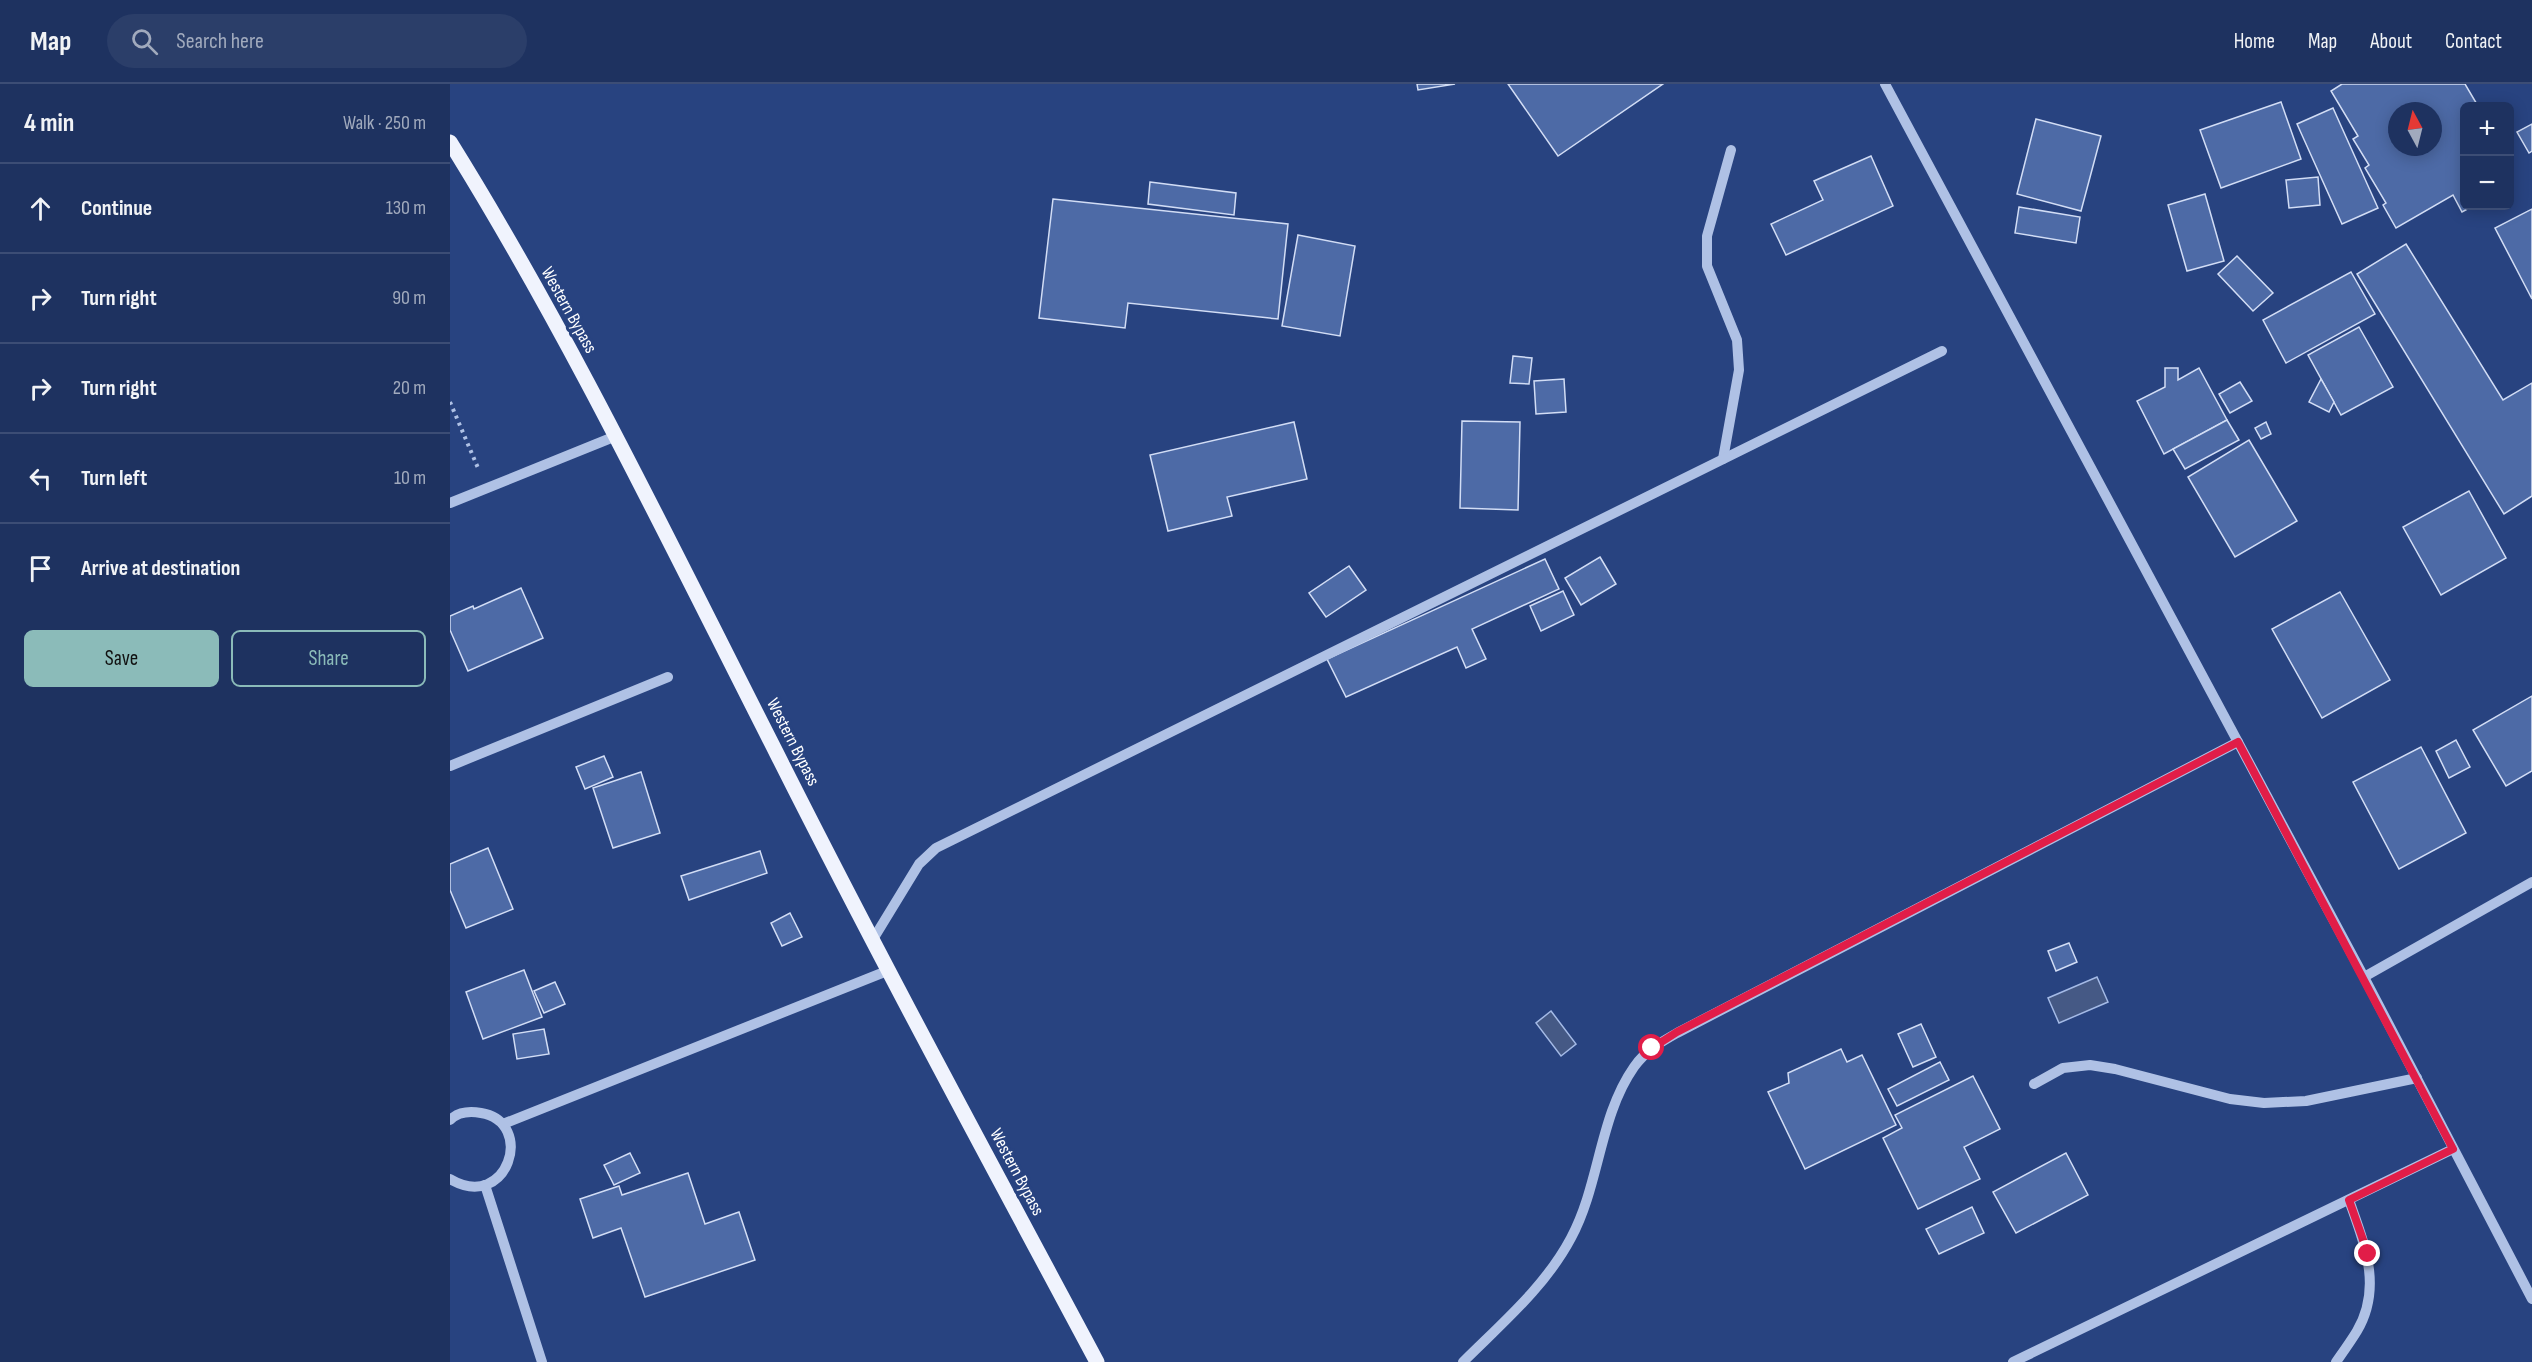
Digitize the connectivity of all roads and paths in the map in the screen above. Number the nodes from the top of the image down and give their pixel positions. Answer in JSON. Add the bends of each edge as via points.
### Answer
{"nodes":[{"id":1,"x":1886,"y":84,"type":"edge"},
{"id":2,"x":450,"y":142,"type":"edge"},
{"id":3,"x":1731,"y":150,"type":"dead end"},
{"id":4,"x":1942,"y":351,"type":"dead end"},
{"id":5,"x":450,"y":402,"type":"edge"},
{"id":6,"x":616,"y":436,"type":"junction"},
{"id":7,"x":1724,"y":459,"type":"junction"},
{"id":8,"x":480,"y":472,"type":"dead end"},
{"id":9,"x":450,"y":503,"type":"edge"},
{"id":10,"x":668,"y":677,"type":"dead end"},
{"id":11,"x":2238,"y":742,"type":"junction"},
{"id":12,"x":450,"y":766,"type":"edge"},
{"id":13,"x":2532,"y":882,"type":"edge"},
{"id":14,"x":872,"y":941,"type":"junction"},
{"id":15,"x":886,"y":971,"type":"junction"},
{"id":16,"x":2364,"y":977,"type":"junction"},
{"id":17,"x":2417,"y":1078,"type":"junction"},
{"id":18,"x":2034,"y":1084,"type":"dead end"},
{"id":19,"x":451,"y":1115,"type":"edge"},
{"id":20,"x":503,"y":1124,"type":"junction"},
{"id":21,"x":2453,"y":1149,"type":"junction"},
{"id":22,"x":450,"y":1179,"type":"edge"},
{"id":23,"x":485,"y":1185,"type":"junction"},
{"id":24,"x":2349,"y":1200,"type":"junction"},
{"id":25,"x":2532,"y":1299,"type":"edge"},
{"id":26,"x":2029,"y":1359,"type":"edge"},
{"id":27,"x":542,"y":1362,"type":"edge"},
{"id":28,"x":1097,"y":1362,"type":"edge"},
{"id":29,"x":1463,"y":1362,"type":"edge"},
{"id":30,"x":2013,"y":1362,"type":"edge"},
{"id":31,"x":2336,"y":1362,"type":"edge"}],
"edges":[{"from":1,"to":11,"type":"street"},
{"from":2,"to":6,"type":"main road","name":"Western Bypass"},
{"from":3,"to":7,"type":"street","via":[[1707,236],[1707,266],[1737,340],[1739,370]]},
{"from":4,"to":7,"type":"street"},
{"from":5,"to":8,"type":"path"},
{"from":6,"to":9,"type":"street"},
{"from":6,"to":14,"type":"main road","name":"Western Bypass"},
{"from":7,"to":14,"type":"street","via":[[936,848],[919,864]]},
{"from":10,"to":12,"type":"street"},
{"from":11,"to":16,"type":"street"},
{"from":11,"to":29,"type":"street","via":[[1652,1048],[1635,1065],[1622,1088],[1589,1197],[1556,1265]]},
{"from":13,"to":16,"type":"street"},
{"from":14,"to":15,"type":"main road","name":"Western Bypass"},
{"from":15,"to":20,"type":"street"},
{"from":15,"to":28,"type":"main road","name":"Western Bypass"},
{"from":16,"to":17,"type":"street"},
{"from":17,"to":18,"type":"street","via":[[2306,1101],[2264,1103],[2230,1099],[2090,1065],[2063,1068]]},
{"from":17,"to":21,"type":"street"},
{"from":19,"to":20,"type":"street","via":[[471,1111],[489,1114]]},
{"from":20,"to":23,"type":"street","via":[[511,1141],[510,1160],[501,1175]]},
{"from":21,"to":24,"type":"street"},
{"from":21,"to":25,"type":"street"},
{"from":22,"to":23,"type":"street","via":[[473,1188]]},
{"from":23,"to":27,"type":"street"},
{"from":24,"to":26,"type":"street"},
{"from":24,"to":31,"type":"street","via":[[2368,1254],[2370,1290],[2358,1328]]},
{"from":26,"to":30,"type":"street"}]}
